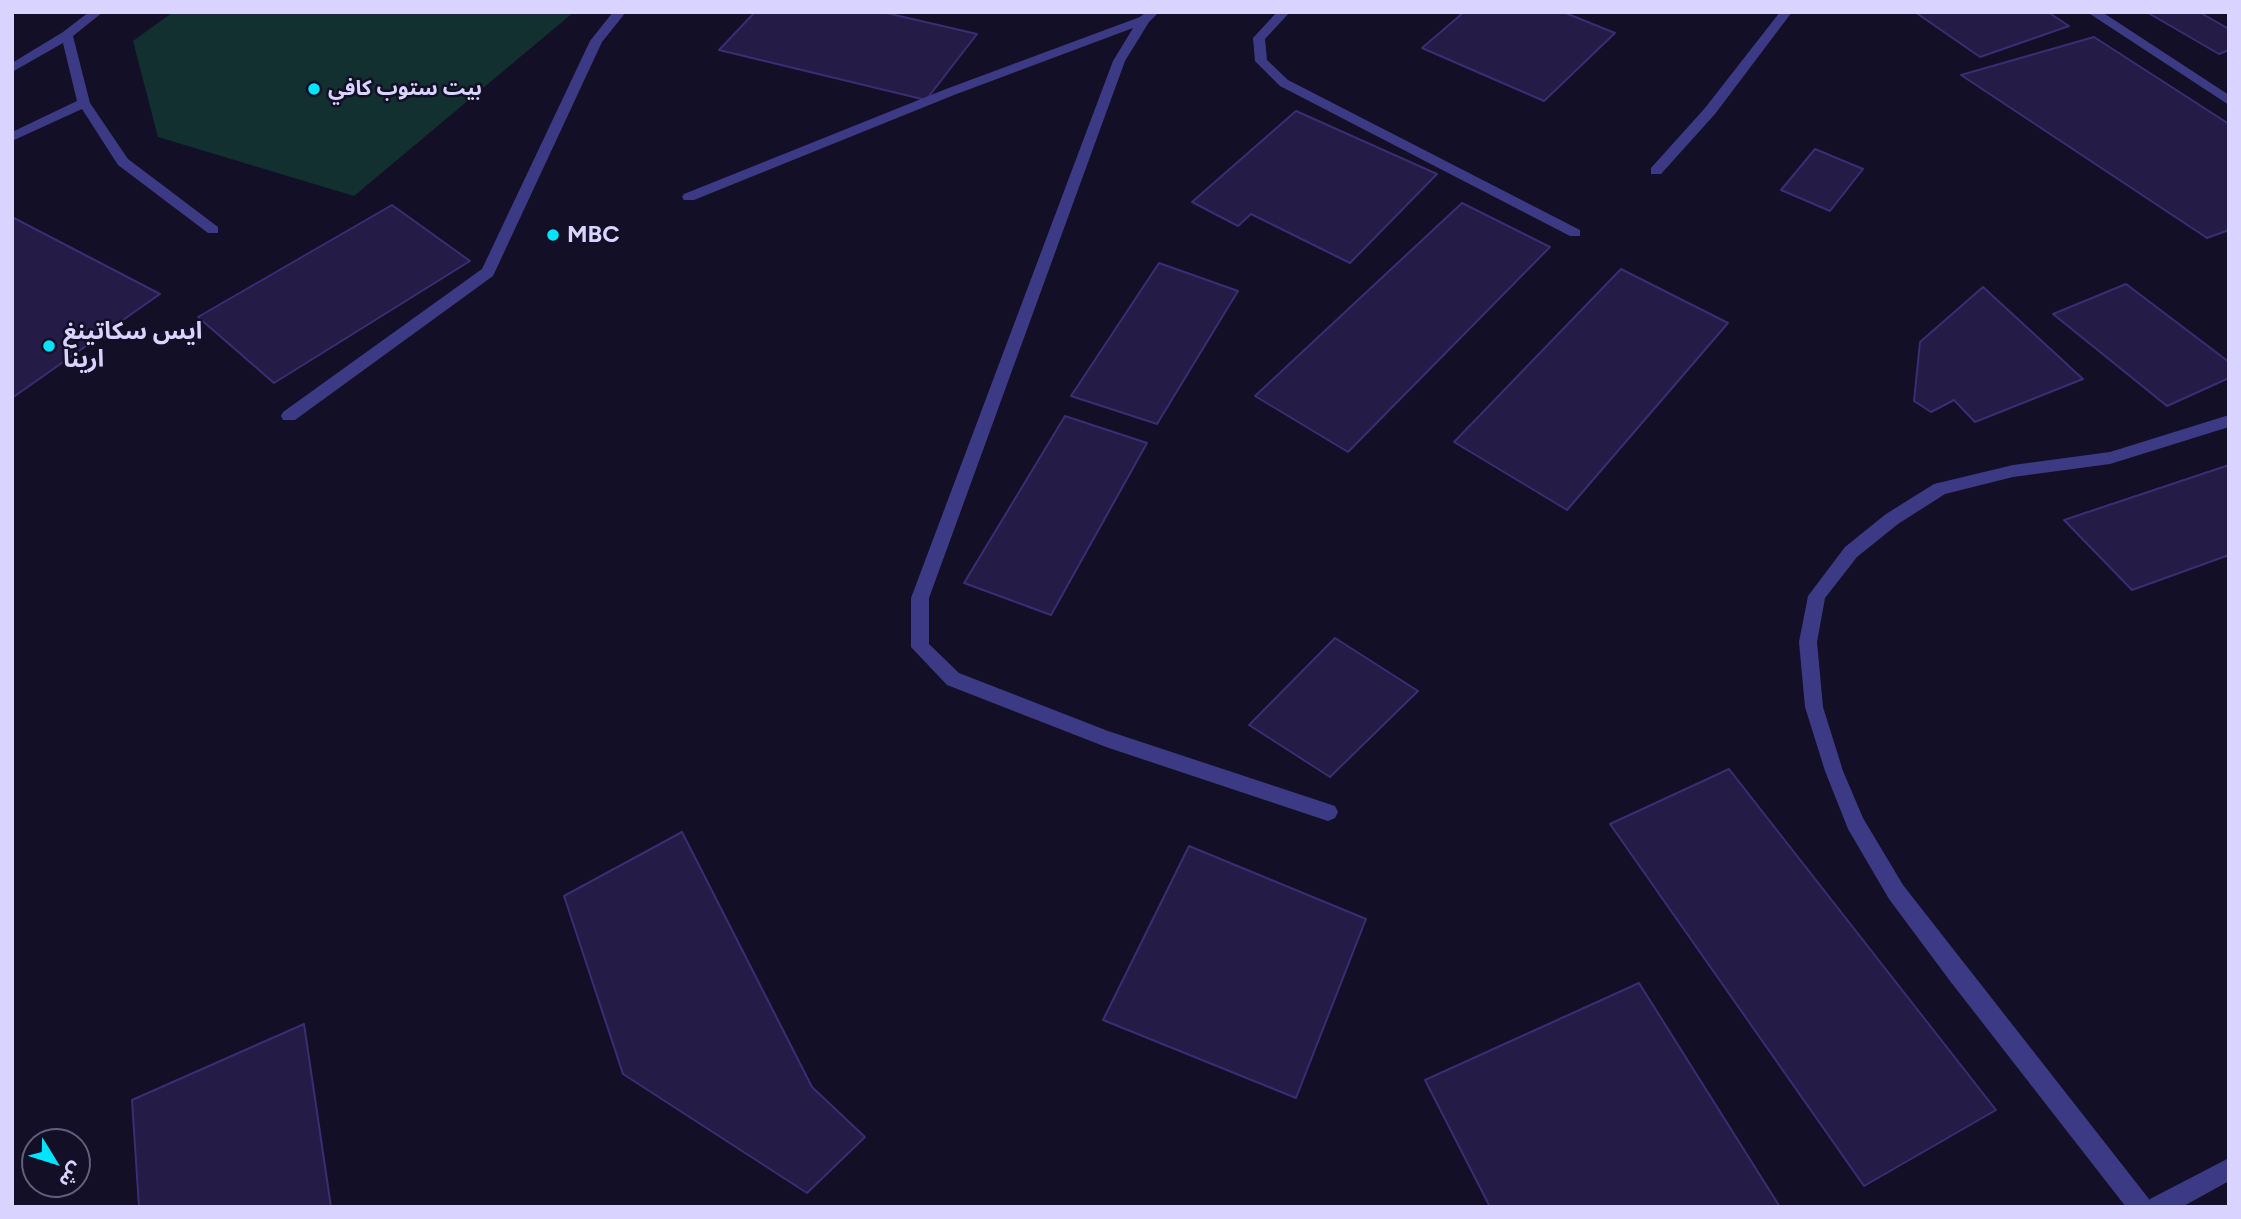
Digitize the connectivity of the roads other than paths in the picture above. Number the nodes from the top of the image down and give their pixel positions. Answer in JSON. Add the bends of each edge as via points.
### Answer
{"nodes":[{"id":1,"x":97,"y":12,"type":"edge"},
{"id":2,"x":620,"y":12,"type":"edge"},
{"id":3,"x":1284,"y":12,"type":"edge"},
{"id":4,"x":1786,"y":12,"type":"edge"},
{"id":5,"x":2093,"y":12,"type":"edge"},
{"id":6,"x":1148,"y":16,"type":"edge"},
{"id":7,"x":67,"y":35,"type":"junction"},
{"id":8,"x":12,"y":68,"type":"edge"},
{"id":9,"x":2229,"y":101,"type":"edge"},
{"id":10,"x":84,"y":103,"type":"junction"},
{"id":11,"x":12,"y":137,"type":"edge"},
{"id":12,"x":1657,"y":171,"type":"dead end"},
{"id":13,"x":689,"y":197,"type":"dead end"},
{"id":14,"x":213,"y":230,"type":"dead end"},
{"id":15,"x":1574,"y":233,"type":"dead end"},
{"id":16,"x":289,"y":416,"type":"dead end"},
{"id":17,"x":2229,"y":421,"type":"edge"},
{"id":18,"x":1328,"y":812,"type":"dead end"},
{"id":19,"x":2229,"y":1169,"type":"edge"},
{"id":20,"x":2141,"y":1207,"type":"edge"},
{"id":21,"x":2158,"y":1207,"type":"edge"}],
"edges":[{"from":1,"to":7,"type":"street"},
{"from":2,"to":16,"type":"street","via":[[596,41],[488,272]]},
{"from":3,"to":15,"type":"street","via":[[1259,38],[1261,61],[1283,83]]},
{"from":4,"to":12,"type":"street"},
{"from":5,"to":9,"type":"street"},
{"from":6,"to":13,"type":"street"},
{"from":6,"to":18,"type":"street","via":[[1114,74],[920,598],[920,647],[953,679],[1106,739]]},
{"from":7,"to":8,"type":"street"},
{"from":7,"to":10,"type":"street"},
{"from":10,"to":11,"type":"street"},
{"from":10,"to":14,"type":"street","via":[[123,162]]},
{"from":17,"to":20,"type":"street","via":[[2110,458],[2012,471],[1940,489],[1851,552],[1817,596],[1808,642],[1814,707],[1855,823],[1896,892]]},
{"from":19,"to":21,"type":"street"}]}
